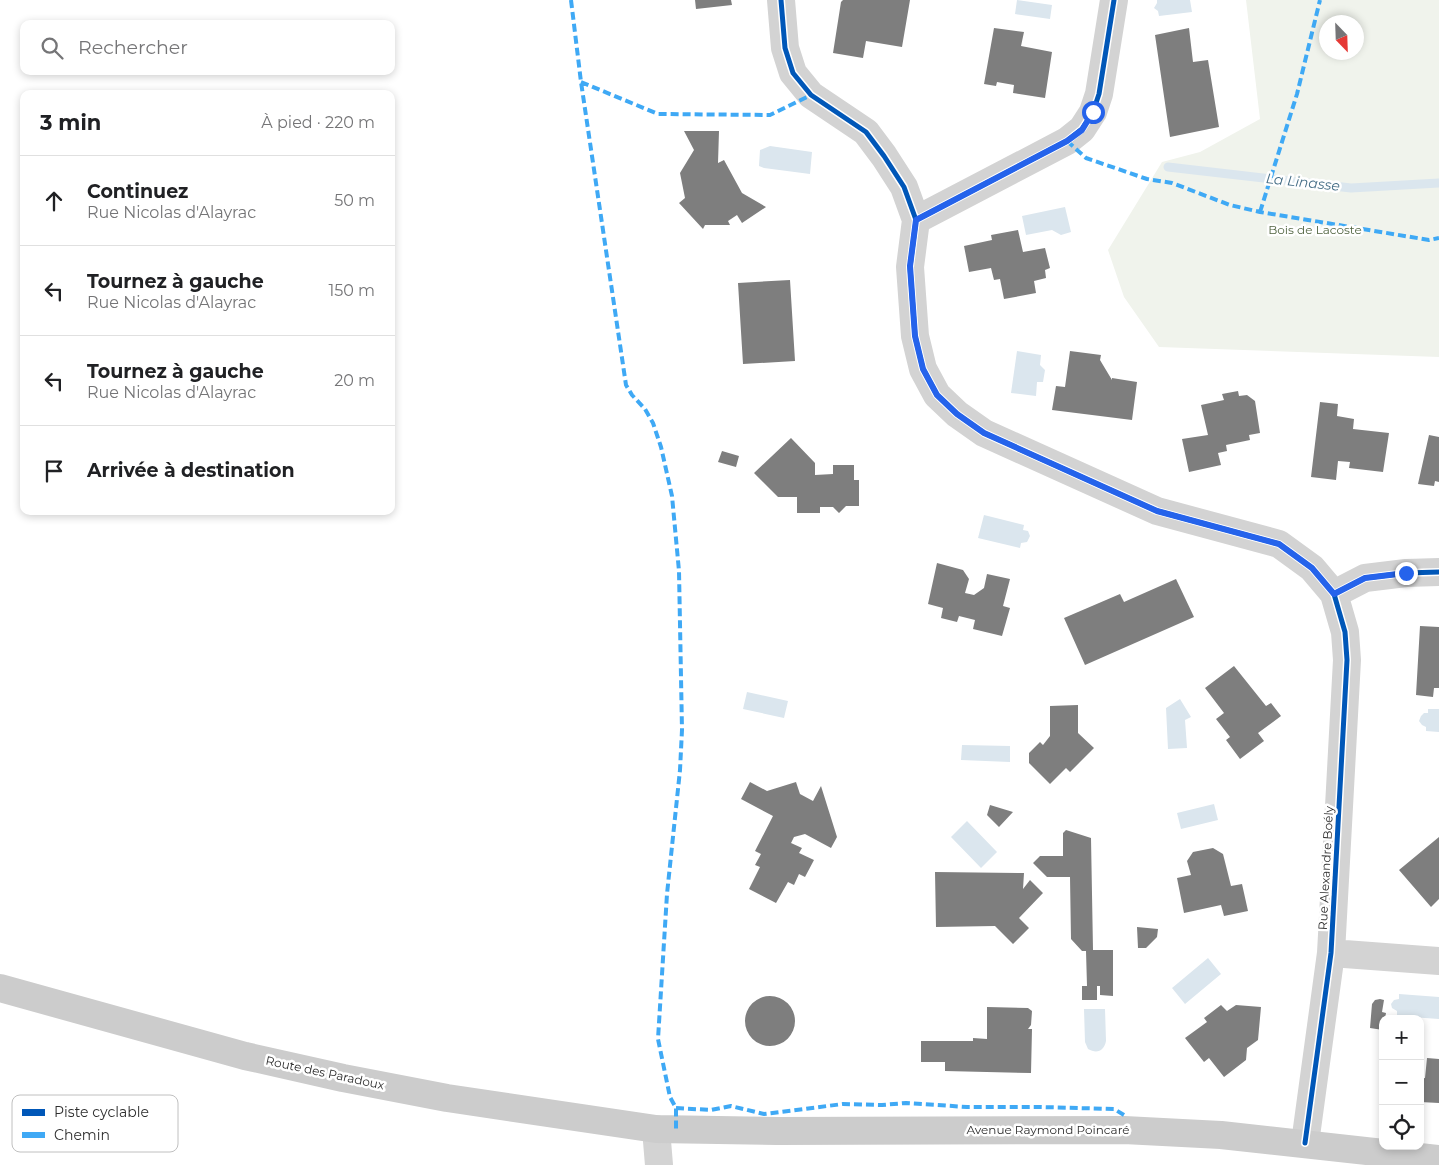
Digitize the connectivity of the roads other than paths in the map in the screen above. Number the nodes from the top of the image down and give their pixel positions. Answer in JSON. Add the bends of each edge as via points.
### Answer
{"nodes":[{"id":1,"x":781,"y":0,"type":"edge"},
{"id":2,"x":1114,"y":0,"type":"edge"},
{"id":3,"x":916,"y":220,"type":"junction"},
{"id":4,"x":1439,"y":572,"type":"edge"},
{"id":5,"x":1334,"y":594,"type":"junction"},
{"id":6,"x":1331,"y":953,"type":"junction"},
{"id":7,"x":1439,"y":961,"type":"edge"},
{"id":8,"x":0,"y":988,"type":"edge"},
{"id":9,"x":656,"y":1129,"type":"junction"},
{"id":10,"x":1304,"y":1143,"type":"junction"},
{"id":11,"x":1439,"y":1159,"type":"edge"},
{"id":12,"x":659,"y":1165,"type":"edge"}],
"edges":[{"from":1,"to":3,"type":"street","via":[[786,48],[793,73],[811,95],[866,132],[904,187]]},
{"from":2,"to":3,"type":"street","via":[[1099,94],[1082,130],[1067,141]]},
{"from":3,"to":5,"type":"street","via":[[910,266],[915,336],[923,369],[937,395],[957,414],[984,433],[1157,511],[1279,544],[1312,568]]},
{"from":4,"to":5,"type":"street","via":[[1365,578]]},
{"from":5,"to":6,"type":"street","name":"Rue Alexandre Boély","via":[[1345,632],[1348,660]]},
{"from":6,"to":7,"type":"street"},
{"from":6,"to":10,"type":"street","name":"Rue Alexandre Boély"},
{"from":8,"to":9,"type":"main road","name":"Route des Paradoux","via":[[245,1056],[343,1078],[447,1098]]},
{"from":9,"to":10,"type":"main road","name":"Avenue Raymond Poincaré","via":[[1124,1130]]},
{"from":9,"to":12,"type":"street"},
{"from":10,"to":11,"type":"main road","name":"Avenue Raymond Poincaré"}]}
